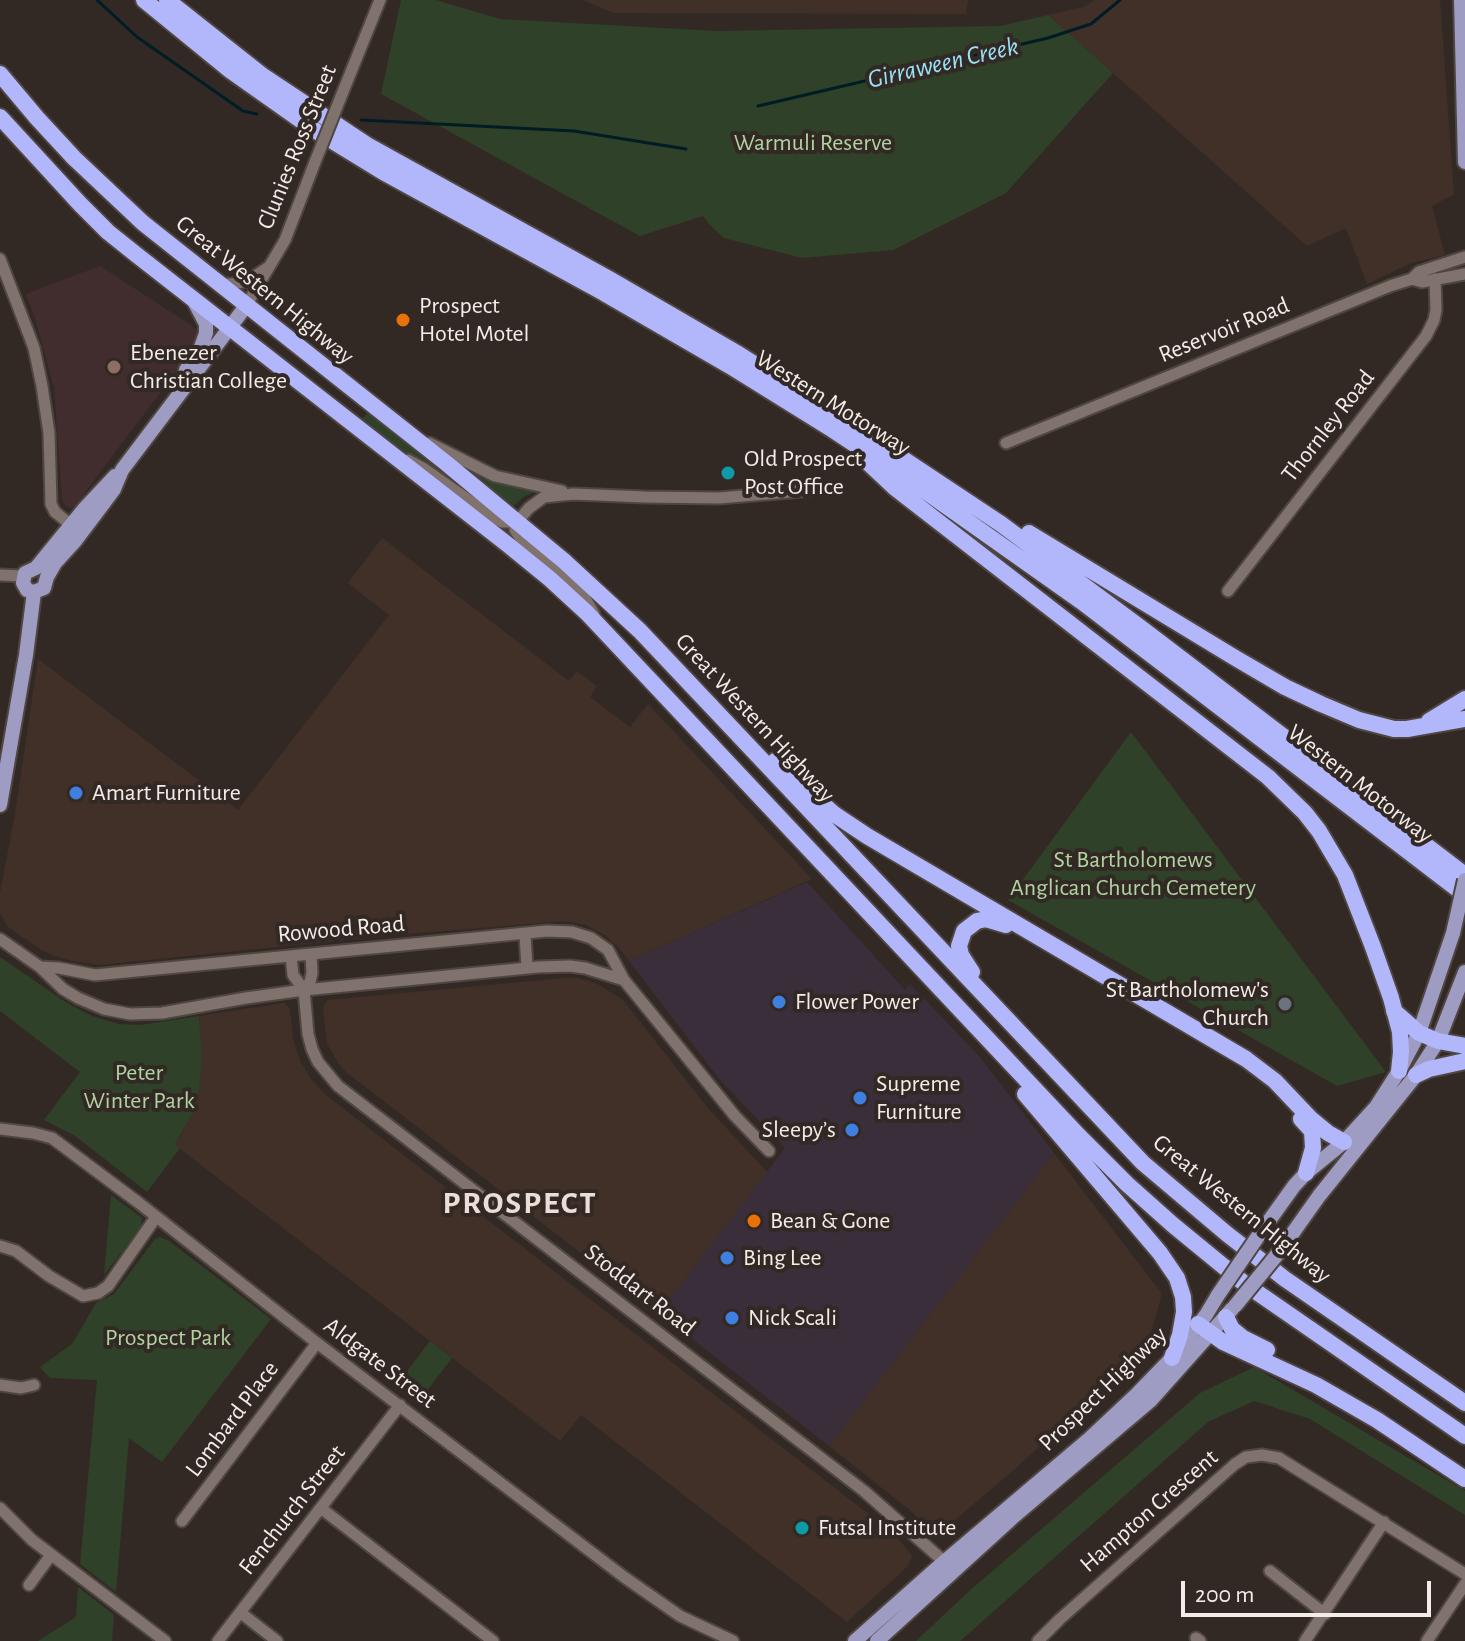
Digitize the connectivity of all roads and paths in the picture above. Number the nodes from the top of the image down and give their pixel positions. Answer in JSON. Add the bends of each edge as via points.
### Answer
{"nodes":[{"id":1,"x":144,"y":0,"type":"edge"},
{"id":2,"x":167,"y":0,"type":"edge"},
{"id":3,"x":380,"y":0,"type":"edge"},
{"id":4,"x":1461,"y":0,"type":"edge"},
{"id":5,"x":0,"y":74,"type":"edge"},
{"id":6,"x":0,"y":117,"type":"edge"},
{"id":7,"x":1465,"y":162,"type":"edge"},
{"id":8,"x":1465,"y":257,"type":"edge"},
{"id":9,"x":0,"y":259,"type":"edge"},
{"id":10,"x":271,"y":266,"type":"junction"},
{"id":11,"x":1465,"y":274,"type":"edge"},
{"id":12,"x":1412,"y":279,"type":"junction"},
{"id":13,"x":1435,"y":279,"type":"junction"},
{"id":14,"x":218,"y":284,"type":"junction"},
{"id":15,"x":194,"y":302,"type":"junction"},
{"id":16,"x":246,"y":306,"type":"junction"},
{"id":17,"x":229,"y":328,"type":"junction"},
{"id":18,"x":172,"y":403,"type":"junction"},
{"id":19,"x":404,"y":430,"type":"junction"},
{"id":20,"x":833,"y":430,"type":"junction"},
{"id":21,"x":375,"y":442,"type":"junction"},
{"id":22,"x":1006,"y":443,"type":"dead end"},
{"id":23,"x":122,"y":470,"type":"junction"},
{"id":24,"x":837,"y":488,"type":"dead end"},
{"id":25,"x":573,"y":494,"type":"junction"},
{"id":26,"x":103,"y":504,"type":"junction"},
{"id":27,"x":517,"y":522,"type":"junction"},
{"id":28,"x":1001,"y":524,"type":"junction"},
{"id":29,"x":71,"y":525,"type":"junction"},
{"id":30,"x":63,"y":553,"type":"junction"},
{"id":31,"x":35,"y":574,"type":"junction"},
{"id":32,"x":0,"y":575,"type":"edge"},
{"id":33,"x":1228,"y":591,"type":"dead end"},
{"id":34,"x":603,"y":630,"type":"junction"},
{"id":35,"x":699,"y":694,"type":"junction"},
{"id":36,"x":1465,"y":699,"type":"edge"},
{"id":37,"x":1465,"y":719,"type":"edge"},
{"id":38,"x":1420,"y":726,"type":"junction"},
{"id":39,"x":0,"y":805,"type":"edge"},
{"id":40,"x":1465,"y":877,"type":"edge"},
{"id":41,"x":1465,"y":895,"type":"edge"},
{"id":42,"x":923,"y":932,"type":"junction"},
{"id":43,"x":525,"y":934,"type":"junction"},
{"id":44,"x":0,"y":939,"type":"edge"},
{"id":45,"x":311,"y":954,"type":"junction"},
{"id":46,"x":909,"y":955,"type":"junction"},
{"id":47,"x":291,"y":956,"type":"junction"},
{"id":48,"x":40,"y":967,"type":"junction"},
{"id":49,"x":527,"y":968,"type":"junction"},
{"id":50,"x":1465,"y":972,"type":"edge"},
{"id":51,"x":624,"y":980,"type":"junction"},
{"id":52,"x":304,"y":990,"type":"junction"},
{"id":53,"x":948,"y":998,"type":"junction"},
{"id":54,"x":1394,"y":1011,"type":"junction"},
{"id":55,"x":1419,"y":1033,"type":"junction"},
{"id":56,"x":1438,"y":1041,"type":"junction"},
{"id":57,"x":1031,"y":1046,"type":"junction"},
{"id":58,"x":1465,"y":1046,"type":"edge"},
{"id":59,"x":1465,"y":1061,"type":"edge"},
{"id":60,"x":1408,"y":1073,"type":"junction"},
{"id":61,"x":0,"y":1129,"type":"edge"},
{"id":62,"x":1344,"y":1142,"type":"junction"},
{"id":63,"x":769,"y":1151,"type":"dead end"},
{"id":64,"x":1306,"y":1173,"type":"junction"},
{"id":65,"x":156,"y":1217,"type":"junction"},
{"id":66,"x":0,"y":1246,"type":"edge"},
{"id":67,"x":1230,"y":1312,"type":"junction"},
{"id":68,"x":1204,"y":1329,"type":"junction"},
{"id":69,"x":317,"y":1343,"type":"junction"},
{"id":70,"x":1172,"y":1358,"type":"junction"},
{"id":71,"x":0,"y":1385,"type":"edge"},
{"id":72,"x":34,"y":1385,"type":"dead end"},
{"id":73,"x":1465,"y":1403,"type":"edge"},
{"id":74,"x":400,"y":1405,"type":"junction"},
{"id":75,"x":1465,"y":1436,"type":"edge"},
{"id":76,"x":1465,"y":1467,"type":"edge"},
{"id":77,"x":1465,"y":1479,"type":"edge"},
{"id":78,"x":0,"y":1508,"type":"edge"},
{"id":79,"x":322,"y":1509,"type":"junction"},
{"id":80,"x":182,"y":1521,"type":"dead end"},
{"id":81,"x":1384,"y":1522,"type":"junction"},
{"id":82,"x":51,"y":1555,"type":"junction"},
{"id":83,"x":950,"y":1566,"type":"junction"},
{"id":84,"x":1270,"y":1571,"type":"dead end"},
{"id":85,"x":1465,"y":1574,"type":"edge"},
{"id":86,"x":1465,"y":1584,"type":"edge"},
{"id":87,"x":29,"y":1585,"type":"dead end"},
{"id":88,"x":241,"y":1613,"type":"junction"},
{"id":89,"x":1325,"y":1614,"type":"junction"},
{"id":90,"x":165,"y":1641,"type":"edge"},
{"id":91,"x":218,"y":1641,"type":"edge"},
{"id":92,"x":277,"y":1641,"type":"edge"},
{"id":93,"x":493,"y":1641,"type":"edge"},
{"id":94,"x":733,"y":1641,"type":"edge"},
{"id":95,"x":855,"y":1641,"type":"edge"},
{"id":96,"x":877,"y":1641,"type":"edge"},
{"id":97,"x":1038,"y":1641,"type":"edge"},
{"id":98,"x":1305,"y":1641,"type":"edge"},
{"id":99,"x":1427,"y":1641,"type":"edge"}],
"edges":[{"from":1,"to":20,"type":"highway","name":"Western Motorway","via":[[231,71],[333,142],[655,322]]},
{"from":2,"to":28,"type":"highway","name":"Western Motorway","via":[[263,76],[355,137],[740,355]]},
{"from":3,"to":10,"type":"street","name":"Clunies Ross Street","bridge":true},
{"from":4,"to":7,"type":"main road"},
{"from":5,"to":14,"type":"highway","name":"Great Western Highway","via":[[97,181]]},
{"from":6,"to":15,"type":"highway","name":"Great Western Highway","via":[[108,232]]},
{"from":8,"to":12,"type":"street","name":"Reservoir Road"},
{"from":9,"to":29,"type":"street","via":[[34,348],[42,386],[51,504]]},
{"from":10,"to":14,"type":"street","via":[[248,281]]},
{"from":10,"to":16,"type":"street","name":"Clunies Ross Street"},
{"from":11,"to":13,"type":"street","name":"Reservoir Road"},
{"from":12,"to":13,"type":"street","name":"Reservoir Road"},
{"from":12,"to":22,"type":"street","name":"Reservoir Road"},
{"from":13,"to":33,"type":"street","name":"Thornley Road","via":[[1436,310],[1426,336]]},
{"from":14,"to":16,"type":"highway","name":"Great Western Highway"},
{"from":15,"to":17,"type":"highway","name":"Great Western Highway"},
{"from":15,"to":18,"type":"main road","via":[[206,333],[178,381]]},
{"from":16,"to":17,"type":"main road"},
{"from":16,"to":19,"type":"highway","name":"Great Western Highway"},
{"from":17,"to":18,"type":"main road"},
{"from":17,"to":21,"type":"highway","name":"Great Western Highway"},
{"from":18,"to":23,"type":"main road"},
{"from":19,"to":25,"type":"street","via":[[495,476]]},
{"from":19,"to":27,"type":"highway","name":"Great Western Highway"},
{"from":20,"to":41,"type":"highway","name":"Western Motorway","via":[[1048,577]]},
{"from":20,"to":54,"type":"highway","via":[[895,488],[1268,777],[1305,813],[1345,875]]},
{"from":21,"to":27,"type":"street","via":[[496,519]]},
{"from":21,"to":34,"type":"highway","name":"Great Western Highway","via":[[529,561]]},
{"from":23,"to":26,"type":"main road"},
{"from":23,"to":29,"type":"main road"},
{"from":24,"to":25,"type":"street","via":[[719,498]]},
{"from":25,"to":27,"type":"street","via":[[544,497]]},
{"from":26,"to":29,"type":"main road","via":[[82,523]]},
{"from":26,"to":30,"type":"main road"},
{"from":27,"to":34,"type":"street","via":[[520,539],[585,598]]},
{"from":27,"to":35,"type":"highway","name":"Great Western Highway","via":[[619,611]]},
{"from":28,"to":38,"type":"highway","via":[[1032,534],[1285,687],[1378,726]]},
{"from":28,"to":40,"type":"highway","name":"Western Motorway"},
{"from":29,"to":30,"type":"main road","via":[[73,535]]},
{"from":29,"to":31,"type":"main road"},
{"from":30,"to":31,"type":"main road"},
{"from":31,"to":32,"type":"street"},
{"from":31,"to":39,"type":"main road","via":[[44,588],[34,592]]},
{"from":34,"to":46,"type":"highway","name":"Great Western Highway"},
{"from":35,"to":42,"type":"highway","name":"Great Western Highway"},
{"from":35,"to":62,"type":"highway","via":[[834,814],[1246,1059]]},
{"from":36,"to":38,"type":"highway"},
{"from":37,"to":38,"type":"highway"},
{"from":40,"to":55,"type":"main road","name":"Prospect Highway","bridge":true,"via":[[1453,933]]},
{"from":42,"to":46,"type":"highway","via":[[924,953]]},
{"from":42,"to":57,"type":"highway","name":"Great Western Highway"},
{"from":43,"to":45,"type":"street","name":"Rowood Road"},
{"from":43,"to":49,"type":"street"},
{"from":43,"to":51,"type":"street","name":"Rowood Road","via":[[561,931],[591,938],[608,950]]},
{"from":44,"to":48,"type":"street","name":"Rowood Road"},
{"from":45,"to":47,"type":"street","name":"Rowood Road"},
{"from":45,"to":52,"type":"street","name":"Stoddart Road","via":[[310,982]]},
{"from":46,"to":53,"type":"highway","name":"Great Western Highway"},
{"from":47,"to":48,"type":"street","name":"Rowood Road","via":[[95,975]]},
{"from":47,"to":52,"type":"street","name":"Stoddart Road","via":[[293,975]]},
{"from":48,"to":52,"type":"street","name":"Rowood Road","via":[[78,998],[130,1014]]},
{"from":49,"to":51,"type":"street","name":"Rowood Road","via":[[570,966]]},
{"from":49,"to":52,"type":"street","name":"Rowood Road"},
{"from":50,"to":56,"type":"main road","name":"Prospect Highway"},
{"from":51,"to":63,"type":"street","name":"Rowood Road"},
{"from":52,"to":83,"type":"street","name":"Stoddart Road","via":[[312,1049],[338,1086],[864,1491]]},
{"from":53,"to":70,"type":"highway","via":[[1170,1267],[1181,1288],[1184,1312]]},
{"from":53,"to":75,"type":"highway","name":"Great Western Highway","via":[[1079,1136],[1173,1225],[1245,1284]]},
{"from":54,"to":55,"type":"highway"},
{"from":54,"to":60,"type":"highway"},
{"from":55,"to":56,"type":"highway"},
{"from":55,"to":60,"type":"main road","name":"Prospect Highway"},
{"from":56,"to":58,"type":"highway"},
{"from":56,"to":60,"type":"main road","name":"Prospect Highway"},
{"from":57,"to":64,"type":"highway","via":[[961,955],[961,939],[977,921],[1006,925],[1253,1071],[1312,1131]]},
{"from":57,"to":73,"type":"highway","name":"Great Western Highway","via":[[1143,1163],[1227,1234]]},
{"from":59,"to":60,"type":"highway"},
{"from":60,"to":62,"type":"main road","name":"Prospect Highway"},
{"from":60,"to":67,"type":"main road","name":"Prospect Highway","bridge":true},
{"from":61,"to":65,"type":"street","name":"Aldgate Street","via":[[52,1138]]},
{"from":62,"to":64,"type":"main road","name":"Prospect Highway"},
{"from":64,"to":68,"type":"main road","name":"Prospect Highway","bridge":true,"via":[[1218,1295]]},
{"from":65,"to":66,"type":"street","via":[[108,1286],[83,1296]]},
{"from":65,"to":69,"type":"street","name":"Aldgate Street"},
{"from":67,"to":68,"type":"main road","name":"Prospect Highway"},
{"from":67,"to":76,"type":"highway","via":[[1232,1329],[1243,1338],[1359,1397]]},
{"from":68,"to":70,"type":"main road","name":"Prospect Highway"},
{"from":68,"to":77,"type":"highway","via":[[1377,1420]]},
{"from":68,"to":83,"type":"main road","name":"Prospect Highway","via":[[1150,1401]]},
{"from":69,"to":74,"type":"street","name":"Aldgate Street"},
{"from":69,"to":80,"type":"street","name":"Lombard Place"},
{"from":70,"to":83,"type":"main road","name":"Prospect Highway"},
{"from":71,"to":72,"type":"street"},
{"from":74,"to":79,"type":"street","name":"Fenchurch Street"},
{"from":74,"to":94,"type":"street","name":"Aldgate Street","via":[[635,1585],[680,1616]]},
{"from":78,"to":82,"type":"street"},
{"from":79,"to":88,"type":"street","name":"Fenchurch Street"},
{"from":79,"to":93,"type":"street"},
{"from":81,"to":85,"type":"street","name":"Hampton Crescent"},
{"from":81,"to":89,"type":"street"},
{"from":81,"to":97,"type":"street","name":"Hampton Crescent","via":[[1279,1458],[1246,1457]]},
{"from":82,"to":87,"type":"street"},
{"from":82,"to":90,"type":"street"},
{"from":83,"to":95,"type":"main road","name":"Prospect Highway"},
{"from":83,"to":96,"type":"main road","name":"Prospect Highway"},
{"from":84,"to":89,"type":"street"},
{"from":86,"to":99,"type":"street"},
{"from":88,"to":91,"type":"street","name":"Fenchurch Street"},
{"from":88,"to":92,"type":"street"},
{"from":89,"to":98,"type":"street"}]}
